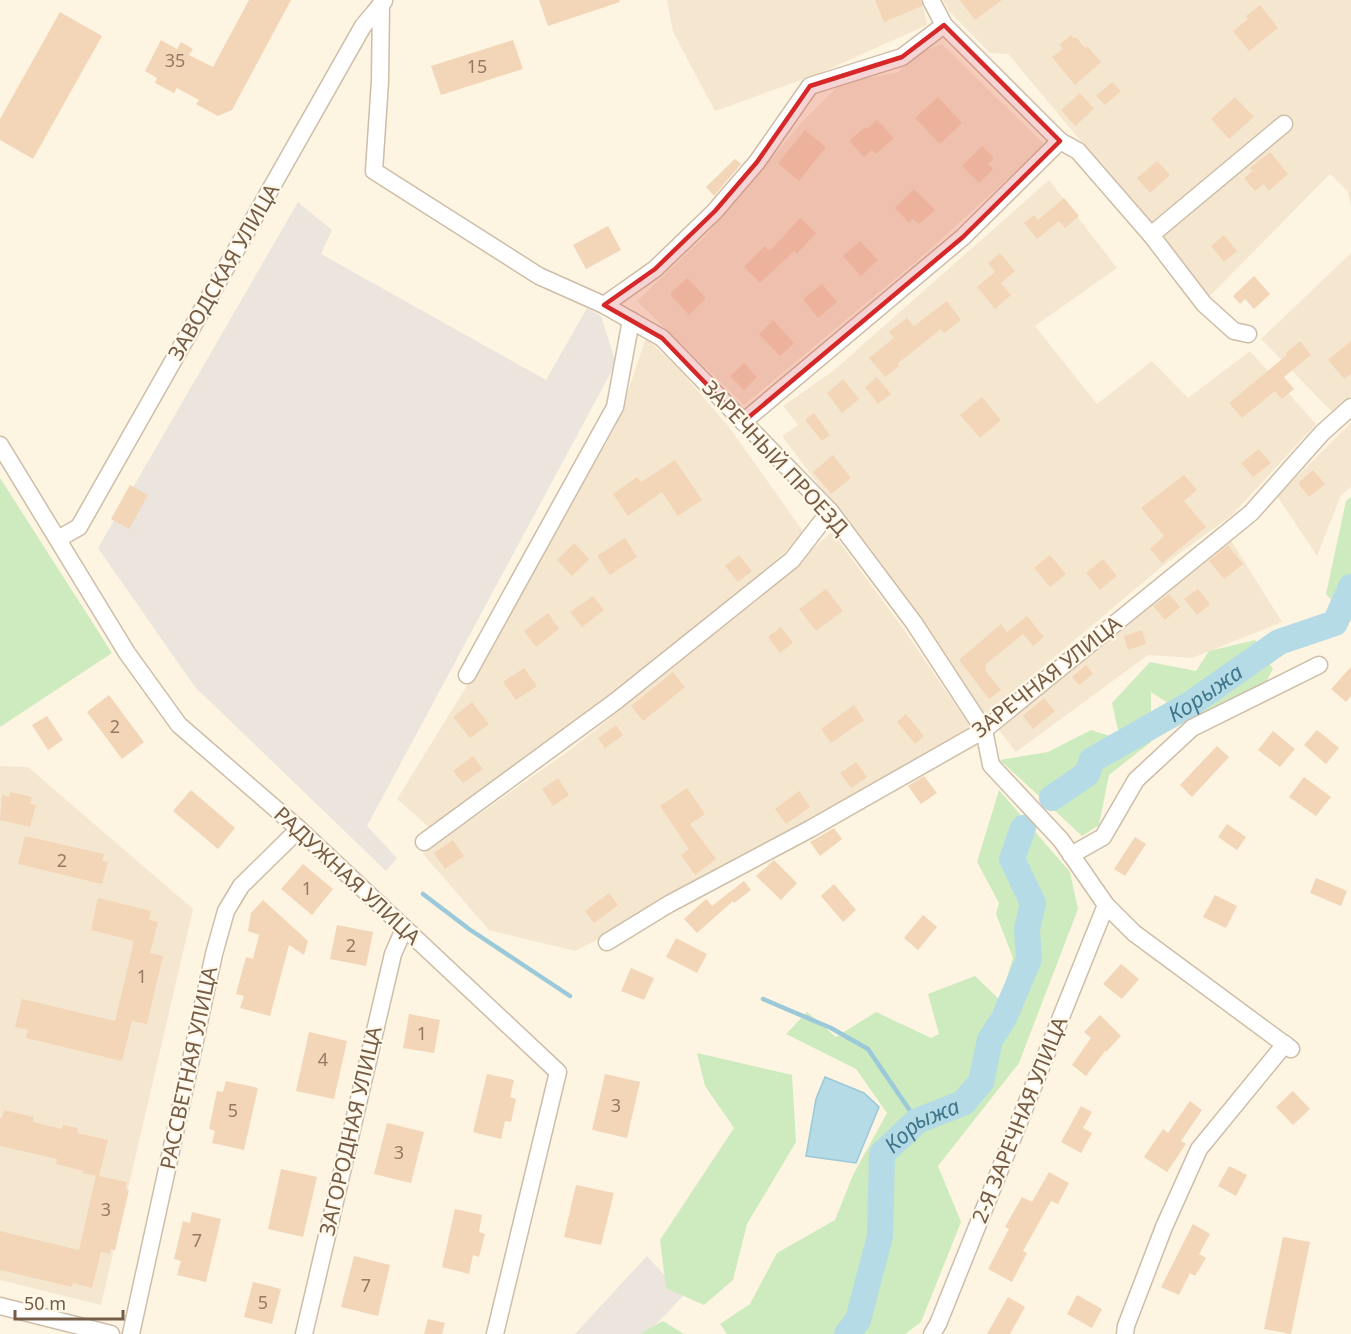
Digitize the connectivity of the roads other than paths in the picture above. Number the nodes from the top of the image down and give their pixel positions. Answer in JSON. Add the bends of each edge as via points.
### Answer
{"nodes":[{"id":1,"x":931,"y":0,"type":"edge"},
{"id":2,"x":383,"y":2,"type":"edge"},
{"id":3,"x":944,"y":25,"type":"junction"},
{"id":4,"x":1284,"y":124,"type":"dead end"},
{"id":5,"x":1060,"y":141,"type":"junction"},
{"id":6,"x":1151,"y":235,"type":"junction"},
{"id":7,"x":604,"y":305,"type":"junction"},
{"id":8,"x":631,"y":321,"type":"junction"},
{"id":9,"x":1248,"y":334,"type":"dead end"},
{"id":10,"x":1351,"y":407,"type":"edge"},
{"id":11,"x":743,"y":422,"type":"junction"},
{"id":12,"x":0,"y":446,"type":"edge"},
{"id":13,"x":830,"y":511,"type":"junction"},
{"id":14,"x":58,"y":538,"type":"junction"},
{"id":15,"x":1319,"y":665,"type":"dead end"},
{"id":16,"x":467,"y":675,"type":"dead end"},
{"id":17,"x":984,"y":730,"type":"junction"},
{"id":18,"x":299,"y":829,"type":"junction"},
{"id":19,"x":424,"y":842,"type":"dead end"},
{"id":20,"x":1071,"y":855,"type":"junction"},
{"id":21,"x":1106,"y":905,"type":"junction"},
{"id":22,"x":404,"y":929,"type":"junction"},
{"id":23,"x":608,"y":942,"type":"dead end"},
{"id":24,"x":0,"y":1306,"type":"edge"},
{"id":25,"x":111,"y":1334,"type":"edge"},
{"id":26,"x":131,"y":1334,"type":"edge"},
{"id":27,"x":304,"y":1334,"type":"edge"},
{"id":28,"x":495,"y":1334,"type":"edge"},
{"id":29,"x":932,"y":1334,"type":"edge"},
{"id":30,"x":1125,"y":1334,"type":"edge"}],
"edges":[{"from":1,"to":3,"type":"street"},
{"from":2,"to":7,"type":"street","name":"ЗАРЕЧНЫЙ ПРОЕЗД","via":[[374,171],[539,276]]},
{"from":2,"to":14,"type":"street","name":"ЗАВОДСКАЯ УЛИЦА","via":[[363,26],[79,527]]},
{"from":3,"to":5,"type":"street"},
{"from":3,"to":7,"type":"street","via":[[902,57],[810,86],[757,162],[715,211],[655,268]]},
{"from":4,"to":6,"type":"street"},
{"from":5,"to":6,"type":"street","via":[[1078,151]]},
{"from":5,"to":11,"type":"street","via":[[963,237]]},
{"from":6,"to":9,"type":"street","via":[[1204,304],[1234,332]]},
{"from":7,"to":8,"type":"street","name":"ЗАРЕЧНЫЙ ПРОЕЗД"},
{"from":8,"to":11,"type":"street","name":"ЗАРЕЧНЫЙ ПРОЕЗД","via":[[662,338]]},
{"from":8,"to":16,"type":"street","via":[[615,407]]},
{"from":10,"to":17,"type":"street","name":"ЗАРЕЧНАЯ УЛИЦА","via":[[1251,513]]},
{"from":11,"to":13,"type":"street","name":"ЗАРЕЧНЫЙ ПРОЕЗД"},
{"from":12,"to":14,"type":"street","name":"РАДУЖНАЯ УЛИЦА"},
{"from":13,"to":17,"type":"street","name":"ЗАРЕЧНЫЙ ПРОЕЗД","via":[[914,623]]},
{"from":13,"to":19,"type":"street","via":[[792,560],[616,701]]},
{"from":14,"to":18,"type":"street","name":"РАДУЖНАЯ УЛИЦА","via":[[127,653],[179,725]]},
{"from":15,"to":20,"type":"street","via":[[1192,728],[1136,780],[1103,837]]},
{"from":17,"to":20,"type":"street","via":[[991,765]]},
{"from":17,"to":23,"type":"street","name":"ЗАРЕЧНАЯ УЛИЦА","via":[[669,904]]},
{"from":18,"to":22,"type":"street","name":"РАДУЖНАЯ УЛИЦА"},
{"from":18,"to":26,"type":"street","name":"РАССВЕТНАЯ УЛИЦА","via":[[241,886],[226,911]]},
{"from":20,"to":21,"type":"street"},
{"from":21,"to":29,"type":"street","name":"2-Я ЗАРЕЧНАЯ УЛИЦА"},
{"from":21,"to":30,"type":"street","via":[[1134,933],[1288,1047],[1199,1149],[1164,1227]]},
{"from":22,"to":27,"type":"street","name":"ЗАГОРОДНАЯ УЛИЦА","via":[[393,954]]},
{"from":22,"to":28,"type":"street","name":"РАДУЖНАЯ УЛИЦА","via":[[558,1072]]},
{"from":24,"to":25,"type":"street"}]}
